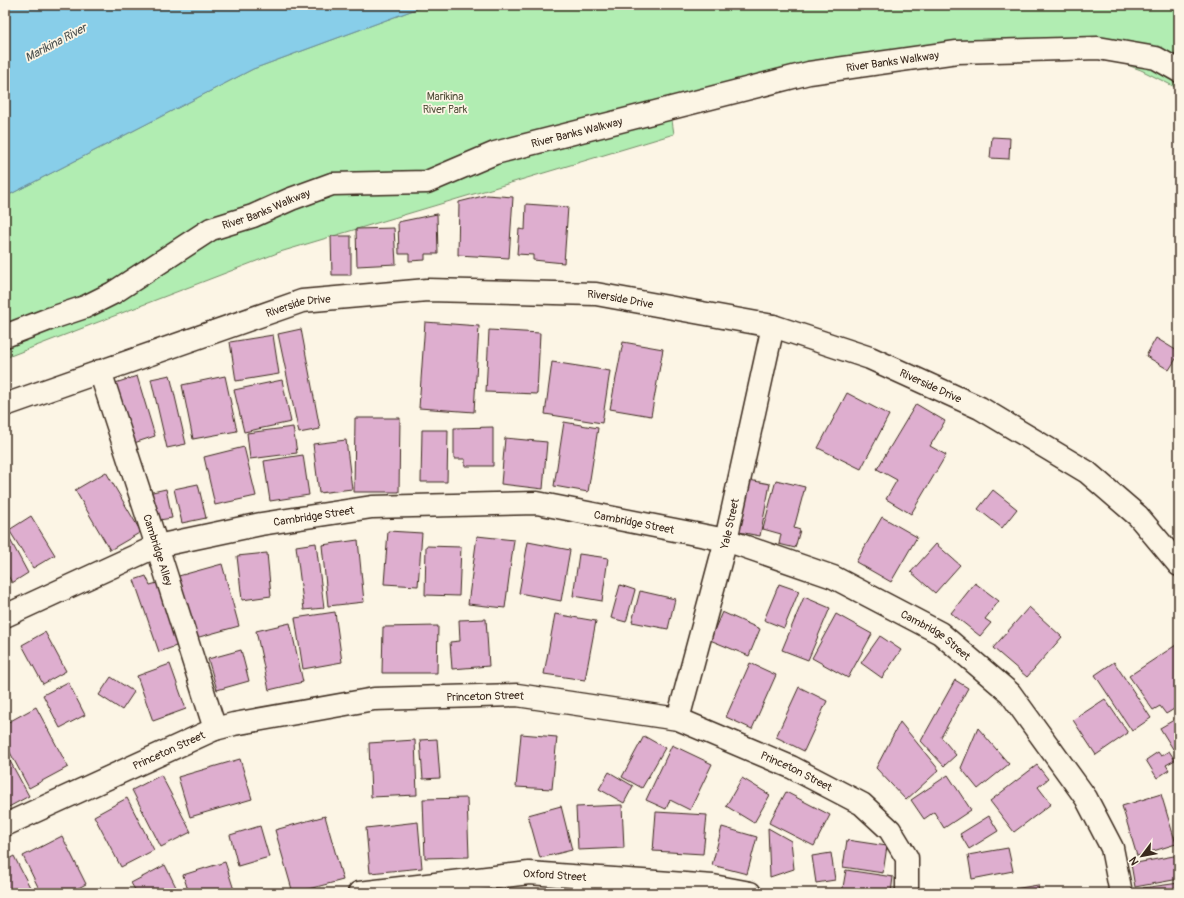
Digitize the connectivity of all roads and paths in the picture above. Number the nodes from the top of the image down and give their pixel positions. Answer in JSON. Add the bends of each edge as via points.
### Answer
{"nodes":[{"id":1,"x":1179,"y":71,"type":"edge"},
{"id":2,"x":773,"y":326,"type":"junction"},
{"id":3,"x":5,"y":336,"type":"edge"},
{"id":4,"x":100,"y":371,"type":"junction"},
{"id":5,"x":5,"y":405,"type":"edge"},
{"id":6,"x":726,"y":540,"type":"junction"},
{"id":7,"x":157,"y":546,"type":"junction"},
{"id":8,"x":1179,"y":565,"type":"edge"},
{"id":9,"x":5,"y":616,"type":"edge"},
{"id":10,"x":678,"y":719,"type":"junction"},
{"id":11,"x":215,"y":729,"type":"junction"},
{"id":12,"x":5,"y":825,"type":"edge"},
{"id":13,"x":712,"y":889,"type":"edge"},
{"id":14,"x":359,"y":893,"type":"edge"},
{"id":15,"x":750,"y":893,"type":"edge"},
{"id":16,"x":906,"y":893,"type":"edge"},
{"id":17,"x":1120,"y":893,"type":"edge"}],
"edges":[{"from":1,"to":3,"type":"street","name":"River Banks Walkway","via":[[1156,58],[1098,48],[957,52],[809,73],[495,153],[427,182],[332,184],[253,216],[212,229],[113,293],[85,307]]},
{"from":2,"to":4,"type":"street","name":"Riverside Drive","via":[[596,294],[427,290],[302,301]]},
{"from":2,"to":6,"type":"street","name":"Yale Street"},
{"from":2,"to":8,"type":"street","name":"Riverside Drive","via":[[870,358],[980,408],[1087,472],[1138,516]]},
{"from":4,"to":5,"type":"street","name":"Riverside Drive"},
{"from":4,"to":7,"type":"street","name":"Cambridge Alley"},
{"from":6,"to":7,"type":"street","name":"Cambridge Street","via":[[537,502],[372,507],[261,524]]},
{"from":6,"to":10,"type":"street","name":"Yale Street"},
{"from":6,"to":17,"type":"street","name":"Cambridge Street","via":[[833,577],[940,633],[1010,693],[1086,798],[1112,848]]},
{"from":7,"to":9,"type":"street","name":"Cambridge Street"},
{"from":7,"to":11,"type":"street","name":"Cambridge Alley"},
{"from":10,"to":11,"type":"street","name":"Princeton Street","via":[[517,695],[374,699]]},
{"from":10,"to":16,"type":"street","name":"Princeton Street","via":[[791,767],[862,804],[890,830],[907,858]]},
{"from":11,"to":12,"type":"street","name":"Princeton Street"},
{"from":13,"to":14,"type":"street","name":"Oxford Street","via":[[529,873]]},
{"from":13,"to":15,"type":"street","name":"Oxford Street"}]}
